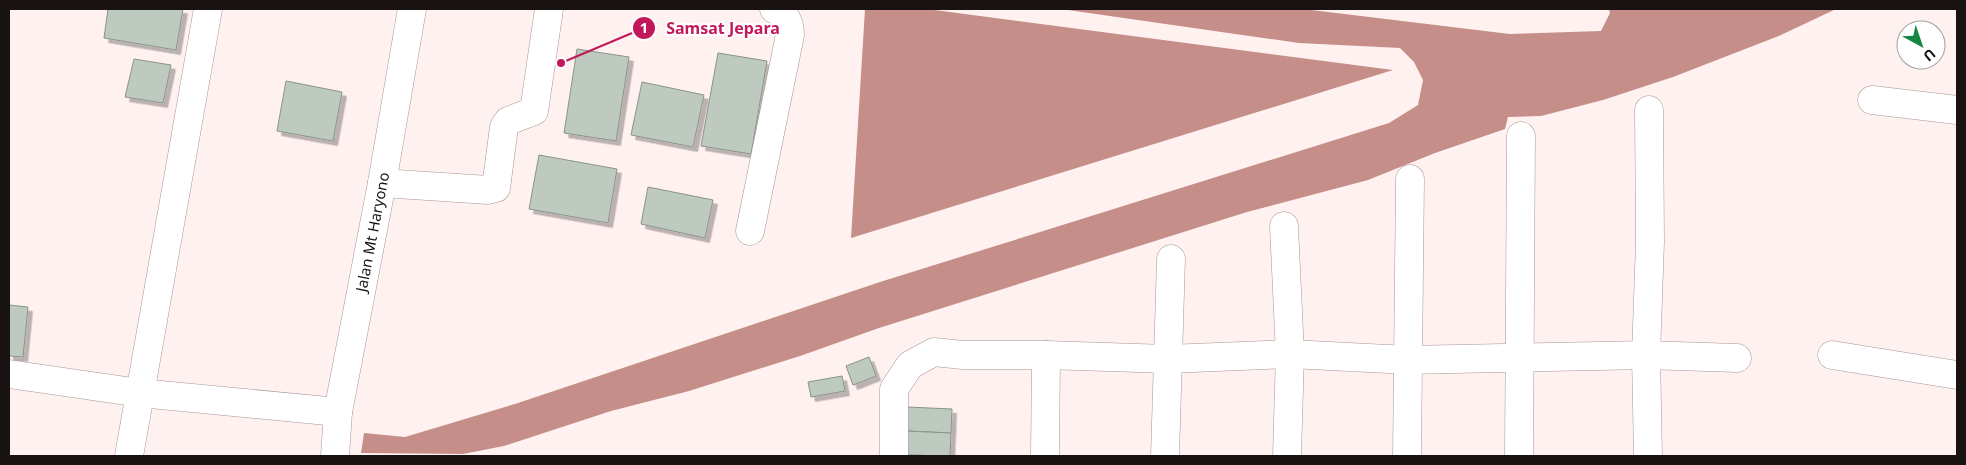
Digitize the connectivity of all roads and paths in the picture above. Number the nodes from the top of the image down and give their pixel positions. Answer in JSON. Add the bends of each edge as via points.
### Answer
{"nodes":[{"id":1,"x":208,"y":9,"type":"edge"},
{"id":2,"x":412,"y":9,"type":"edge"},
{"id":3,"x":550,"y":9,"type":"edge"},
{"id":4,"x":774,"y":9,"type":"edge"},
{"id":5,"x":1872,"y":100,"type":"dead end"},
{"id":6,"x":1649,"y":110,"type":"dead end"},
{"id":7,"x":1957,"y":110,"type":"edge"},
{"id":8,"x":1521,"y":136,"type":"dead end"},
{"id":9,"x":1410,"y":179,"type":"dead end"},
{"id":10,"x":382,"y":183,"type":"junction"},
{"id":11,"x":1284,"y":226,"type":"dead end"},
{"id":12,"x":750,"y":232,"type":"dead end"},
{"id":13,"x":1171,"y":259,"type":"dead end"},
{"id":14,"x":1290,"y":354,"type":"junction"},
{"id":15,"x":1646,"y":354,"type":"junction"},
{"id":16,"x":1046,"y":355,"type":"junction"},
{"id":17,"x":1832,"y":355,"type":"dead end"},
{"id":18,"x":1520,"y":358,"type":"junction"},
{"id":19,"x":1737,"y":358,"type":"dead end"},
{"id":20,"x":1168,"y":359,"type":"junction"},
{"id":21,"x":1408,"y":360,"type":"junction"},
{"id":22,"x":9,"y":374,"type":"edge"},
{"id":23,"x":1957,"y":375,"type":"edge"},
{"id":24,"x":140,"y":393,"type":"junction"},
{"id":25,"x":338,"y":412,"type":"junction"},
{"id":26,"x":129,"y":456,"type":"edge"},
{"id":27,"x":335,"y":456,"type":"edge"},
{"id":28,"x":894,"y":456,"type":"edge"},
{"id":29,"x":1045,"y":456,"type":"edge"},
{"id":30,"x":1165,"y":456,"type":"edge"},
{"id":31,"x":1287,"y":456,"type":"edge"},
{"id":32,"x":1408,"y":456,"type":"edge"},
{"id":33,"x":1519,"y":456,"type":"edge"},
{"id":34,"x":1648,"y":456,"type":"edge"}],
"edges":[{"from":1,"to":24,"type":"street"},
{"from":2,"to":10,"type":"street","name":"Jalan Mt Haryono"},
{"from":3,"to":10,"type":"street","via":[[534,112],[508,122],[504,127],[496,188]]},
{"from":4,"to":12,"type":"street","via":[[782,12],[788,20],[790,36]]},
{"from":5,"to":7,"type":"street"},
{"from":6,"to":15,"type":"street","via":[[1650,242]]},
{"from":8,"to":18,"type":"street"},
{"from":9,"to":21,"type":"street"},
{"from":10,"to":25,"type":"street","name":"Jalan Mt Haryono"},
{"from":11,"to":14,"type":"street"},
{"from":13,"to":20,"type":"street"},
{"from":14,"to":20,"type":"street"},
{"from":14,"to":21,"type":"street"},
{"from":14,"to":31,"type":"street"},
{"from":15,"to":18,"type":"street"},
{"from":15,"to":19,"type":"street"},
{"from":15,"to":34,"type":"street"},
{"from":16,"to":20,"type":"street"},
{"from":16,"to":28,"type":"street","via":[[934,352],[910,365],[894,389]]},
{"from":16,"to":29,"type":"street"},
{"from":17,"to":23,"type":"street"},
{"from":18,"to":21,"type":"street"},
{"from":18,"to":33,"type":"street"},
{"from":20,"to":30,"type":"street"},
{"from":21,"to":32,"type":"street"},
{"from":22,"to":24,"type":"street"},
{"from":24,"to":25,"type":"street"},
{"from":24,"to":26,"type":"street"},
{"from":25,"to":27,"type":"street","name":"Jalan Mt Haryono"}]}
